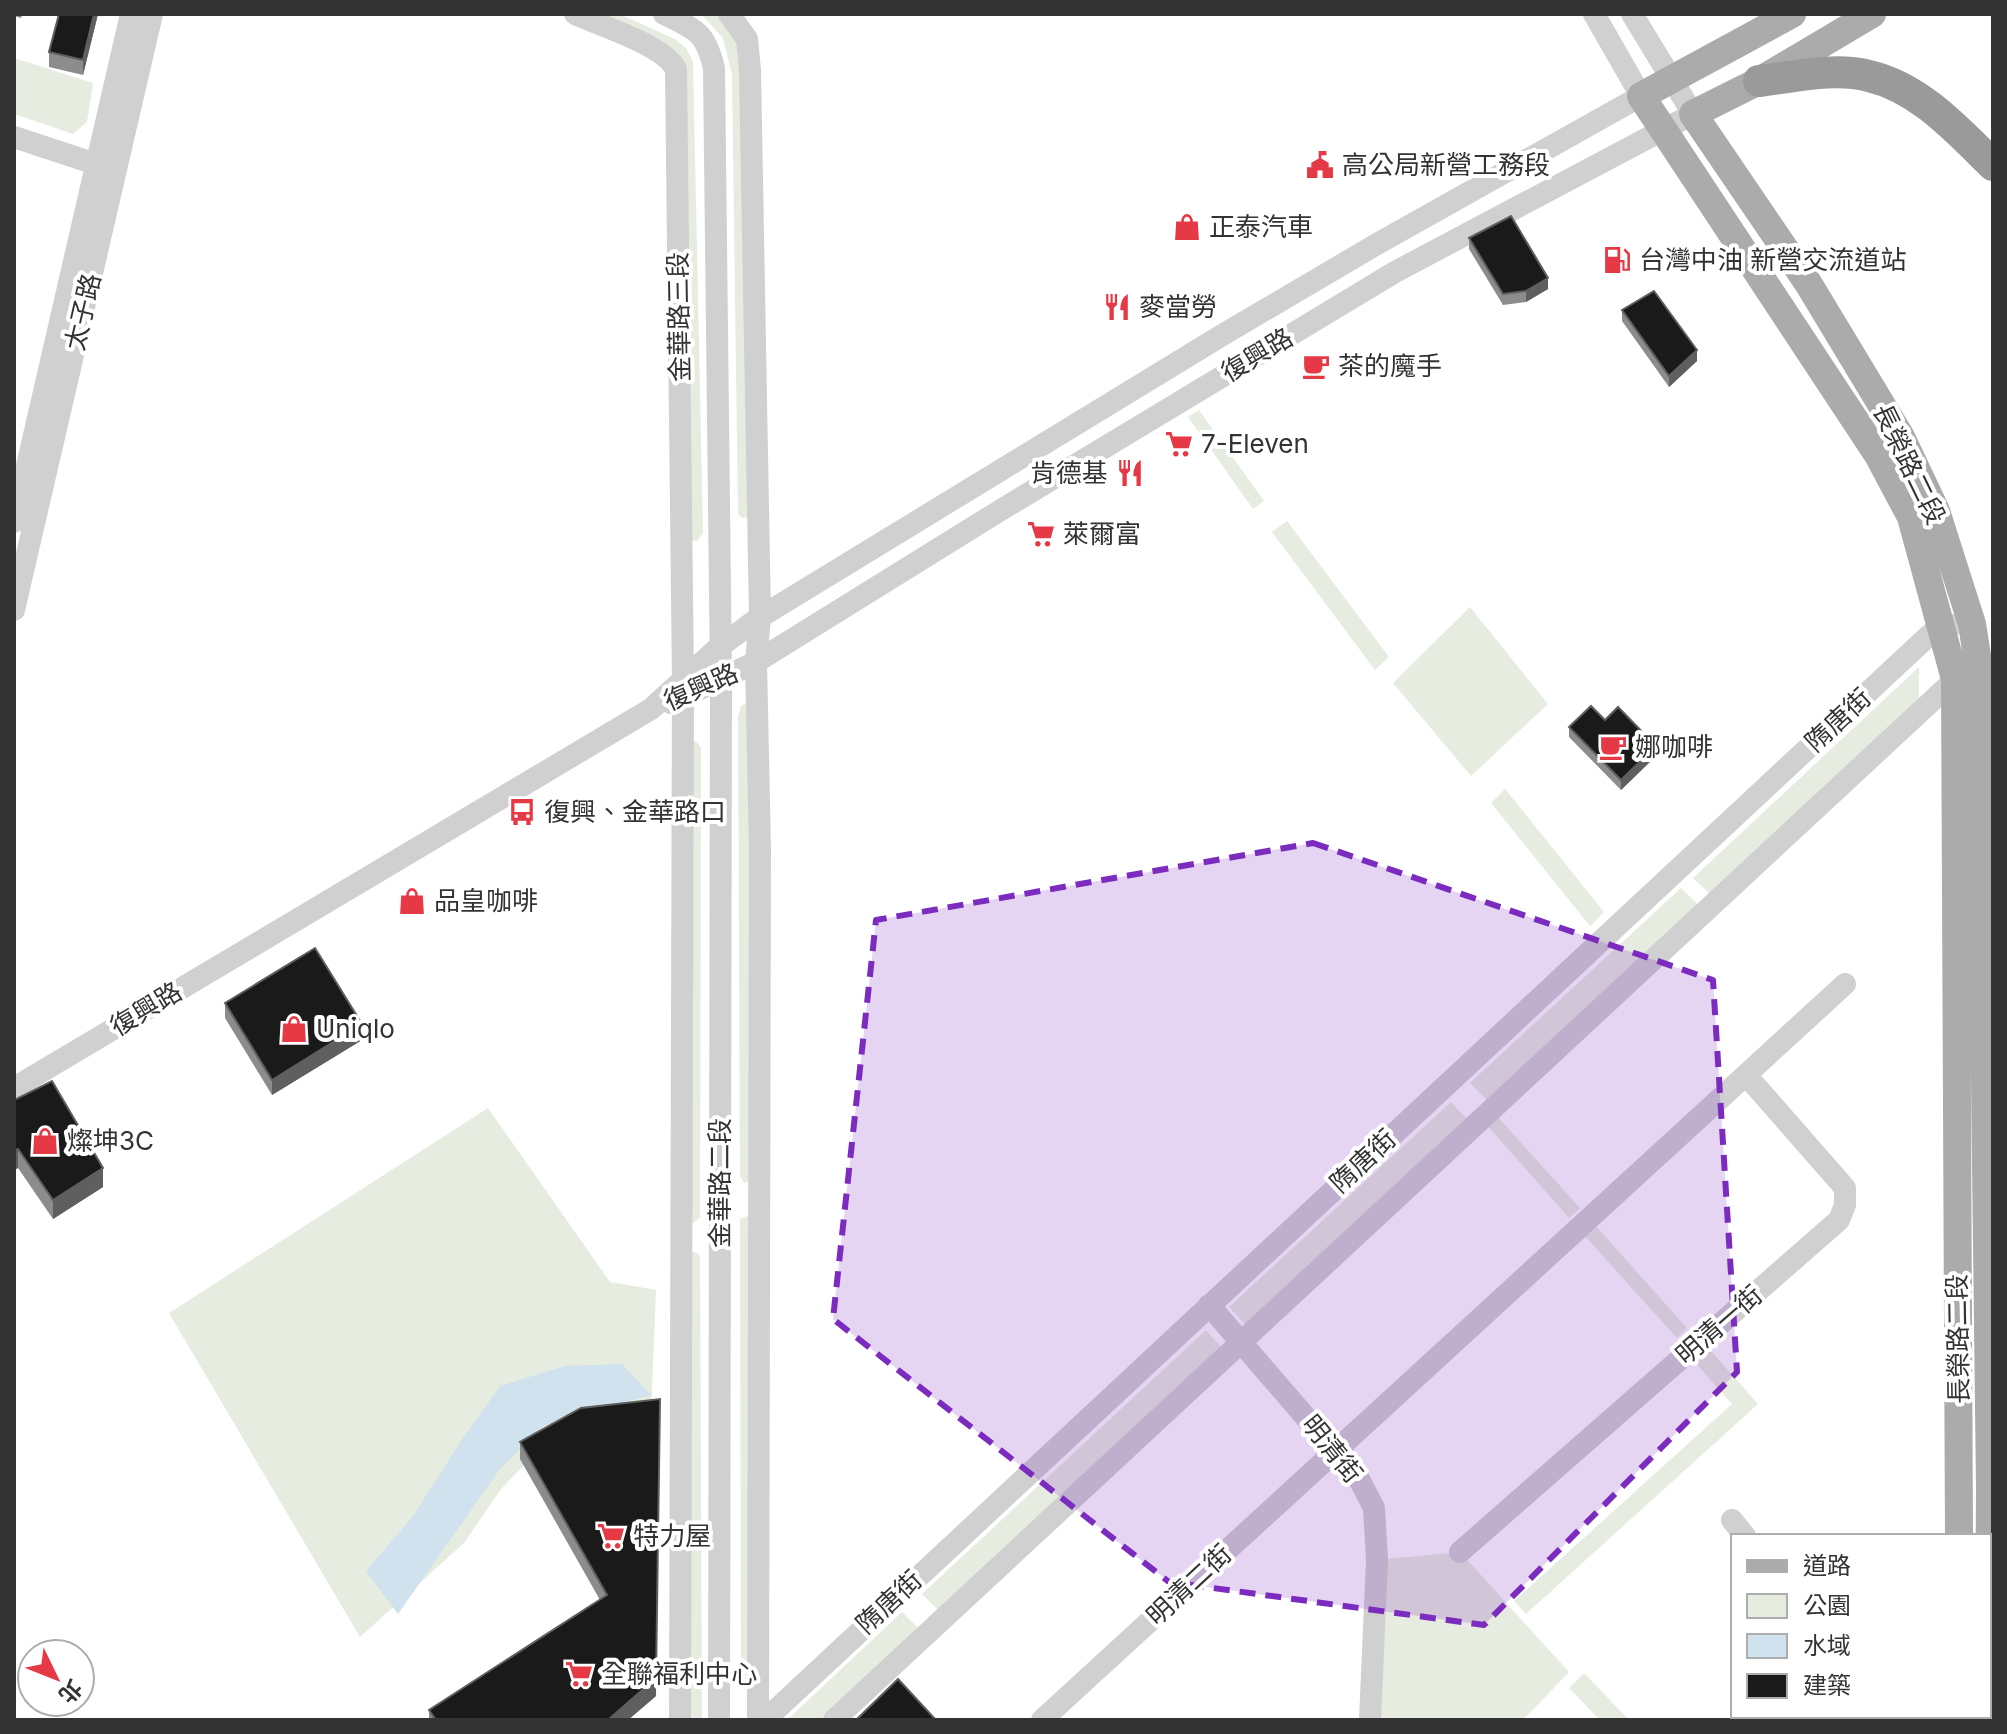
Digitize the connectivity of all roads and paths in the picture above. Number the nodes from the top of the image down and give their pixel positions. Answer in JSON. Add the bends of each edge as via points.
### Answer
{"nodes":[{"id":1,"x":131,"y":14,"type":"edge"},
{"id":2,"x":152,"y":14,"type":"edge"},
{"id":3,"x":575,"y":14,"type":"edge"},
{"id":4,"x":664,"y":14,"type":"edge"},
{"id":5,"x":729,"y":14,"type":"edge"},
{"id":6,"x":1594,"y":14,"type":"edge"},
{"id":7,"x":1632,"y":14,"type":"edge"},
{"id":8,"x":1792,"y":14,"type":"edge"},
{"id":9,"x":1872,"y":14,"type":"edge"},
{"id":10,"x":1671,"y":78,"type":"junction"},
{"id":11,"x":1759,"y":81,"type":"junction"},
{"id":12,"x":1641,"y":96,"type":"junction"},
{"id":13,"x":1693,"y":114,"type":"junction"},
{"id":14,"x":1663,"y":130,"type":"junction"},
{"id":15,"x":14,"y":137,"type":"edge"},
{"id":16,"x":1993,"y":165,"type":"edge"},
{"id":17,"x":105,"y":167,"type":"junction"},
{"id":18,"x":14,"y":522,"type":"edge"},
{"id":19,"x":14,"y":610,"type":"edge"},
{"id":20,"x":760,"y":617,"type":"junction"},
{"id":21,"x":1972,"y":624,"type":"junction"},
{"id":22,"x":1941,"y":625,"type":"junction"},
{"id":23,"x":719,"y":647,"type":"junction"},
{"id":24,"x":1976,"y":659,"type":"junction"},
{"id":25,"x":756,"y":662,"type":"junction"},
{"id":26,"x":721,"y":679,"type":"junction"},
{"id":27,"x":1955,"y":679,"type":"junction"},
{"id":28,"x":683,"y":691,"type":"junction"},
{"id":29,"x":1970,"y":905,"type":"junction"},
{"id":30,"x":1845,"y":984,"type":"dead end"},
{"id":31,"x":1746,"y":1075,"type":"junction"},
{"id":32,"x":14,"y":1088,"type":"edge"},
{"id":33,"x":1970,"y":1143,"type":"junction"},
{"id":34,"x":1209,"y":1305,"type":"junction"},
{"id":35,"x":1242,"y":1342,"type":"junction"},
{"id":36,"x":1336,"y":1451,"type":"junction"},
{"id":37,"x":1959,"y":1534,"type":"edge"},
{"id":38,"x":1987,"y":1534,"type":"edge"},
{"id":39,"x":1460,"y":1552,"type":"dead end"},
{"id":40,"x":680,"y":1720,"type":"edge"},
{"id":41,"x":719,"y":1720,"type":"edge"},
{"id":42,"x":758,"y":1720,"type":"edge"},
{"id":43,"x":765,"y":1720,"type":"edge"},
{"id":44,"x":834,"y":1720,"type":"edge"},
{"id":45,"x":1042,"y":1720,"type":"edge"},
{"id":46,"x":1370,"y":1720,"type":"edge"}],
"edges":[{"from":1,"to":17,"type":"street","name":"太子路"},
{"from":2,"to":17,"type":"street","name":"太子路"},
{"from":3,"to":28,"type":"street","name":"金華路三段","via":[[654,48],[676,69]]},
{"from":4,"to":23,"type":"street","name":"金華路三段","via":[[703,37],[714,68]]},
{"from":5,"to":20,"type":"street","via":[[747,39],[750,70]]},
{"from":6,"to":12,"type":"street"},
{"from":7,"to":10,"type":"street","name":"長榮路二段"},
{"from":8,"to":10,"type":"main road","name":"復興路"},
{"from":9,"to":11,"type":"main road","name":"復興路"},
{"from":10,"to":12,"type":"main road","name":"復興路"},
{"from":10,"to":13,"type":"street","name":"長榮路二段"},
{"from":11,"to":13,"type":"main road","name":"復興路"},
{"from":11,"to":16,"type":"highway","via":[[1823,73],[1868,75],[1906,89]]},
{"from":12,"to":14,"type":"main road","name":"長榮路二段"},
{"from":12,"to":20,"type":"street","name":"復興路","via":[[1236,327]]},
{"from":13,"to":14,"type":"street","name":"復興路"},
{"from":13,"to":21,"type":"main road","name":"長榮路二段","via":[[1808,283],[1901,437],[1936,511]]},
{"from":14,"to":22,"type":"main road","name":"長榮路二段","via":[[1878,455],[1911,517]]},
{"from":14,"to":25,"type":"street","name":"復興路","via":[[1395,272]]},
{"from":15,"to":17,"type":"street"},
{"from":17,"to":18,"type":"street","name":"太子路"},
{"from":17,"to":19,"type":"street","name":"太子路"},
{"from":20,"to":23,"type":"street","name":"復興路"},
{"from":20,"to":25,"type":"street"},
{"from":21,"to":22,"type":"street"},
{"from":21,"to":24,"type":"main road","name":"長榮路二段"},
{"from":22,"to":27,"type":"main road","name":"長榮路二段"},
{"from":22,"to":34,"type":"street","name":"隋唐街"},
{"from":23,"to":26,"type":"street","name":"金華路二段"},
{"from":23,"to":28,"type":"street","name":"復興路"},
{"from":24,"to":27,"type":"street","name":"隋唐街"},
{"from":24,"to":29,"type":"main road","name":"長榮路二段","via":[[1980,675]]},
{"from":25,"to":26,"type":"street","name":"復興路"},
{"from":25,"to":42,"type":"street","name":"金華路二段"},
{"from":26,"to":28,"type":"street","name":"復興路"},
{"from":26,"to":41,"type":"street","name":"金華路二段"},
{"from":27,"to":29,"type":"main road","name":"長榮路二段"},
{"from":27,"to":35,"type":"street","name":"隋唐街"},
{"from":28,"to":32,"type":"street","name":"復興路"},
{"from":28,"to":40,"type":"street","name":"金華路二段"},
{"from":29,"to":33,"type":"main road","name":"長榮路二段"},
{"from":30,"to":31,"type":"street"},
{"from":31,"to":36,"type":"street"},
{"from":31,"to":39,"type":"street","name":"明清一街","via":[[1845,1188],[1839,1220]]},
{"from":33,"to":37,"type":"main road","name":"長榮路二段"},
{"from":33,"to":38,"type":"main road","name":"長榮路二段"},
{"from":34,"to":35,"type":"street","name":"明清街"},
{"from":34,"to":43,"type":"street","name":"隋唐街"},
{"from":35,"to":36,"type":"street","name":"明清街"},
{"from":35,"to":44,"type":"street","name":"隋唐街"},
{"from":36,"to":45,"type":"street","name":"明清二街"},
{"from":36,"to":46,"type":"street","name":"明清街","via":[[1374,1508]]}]}
